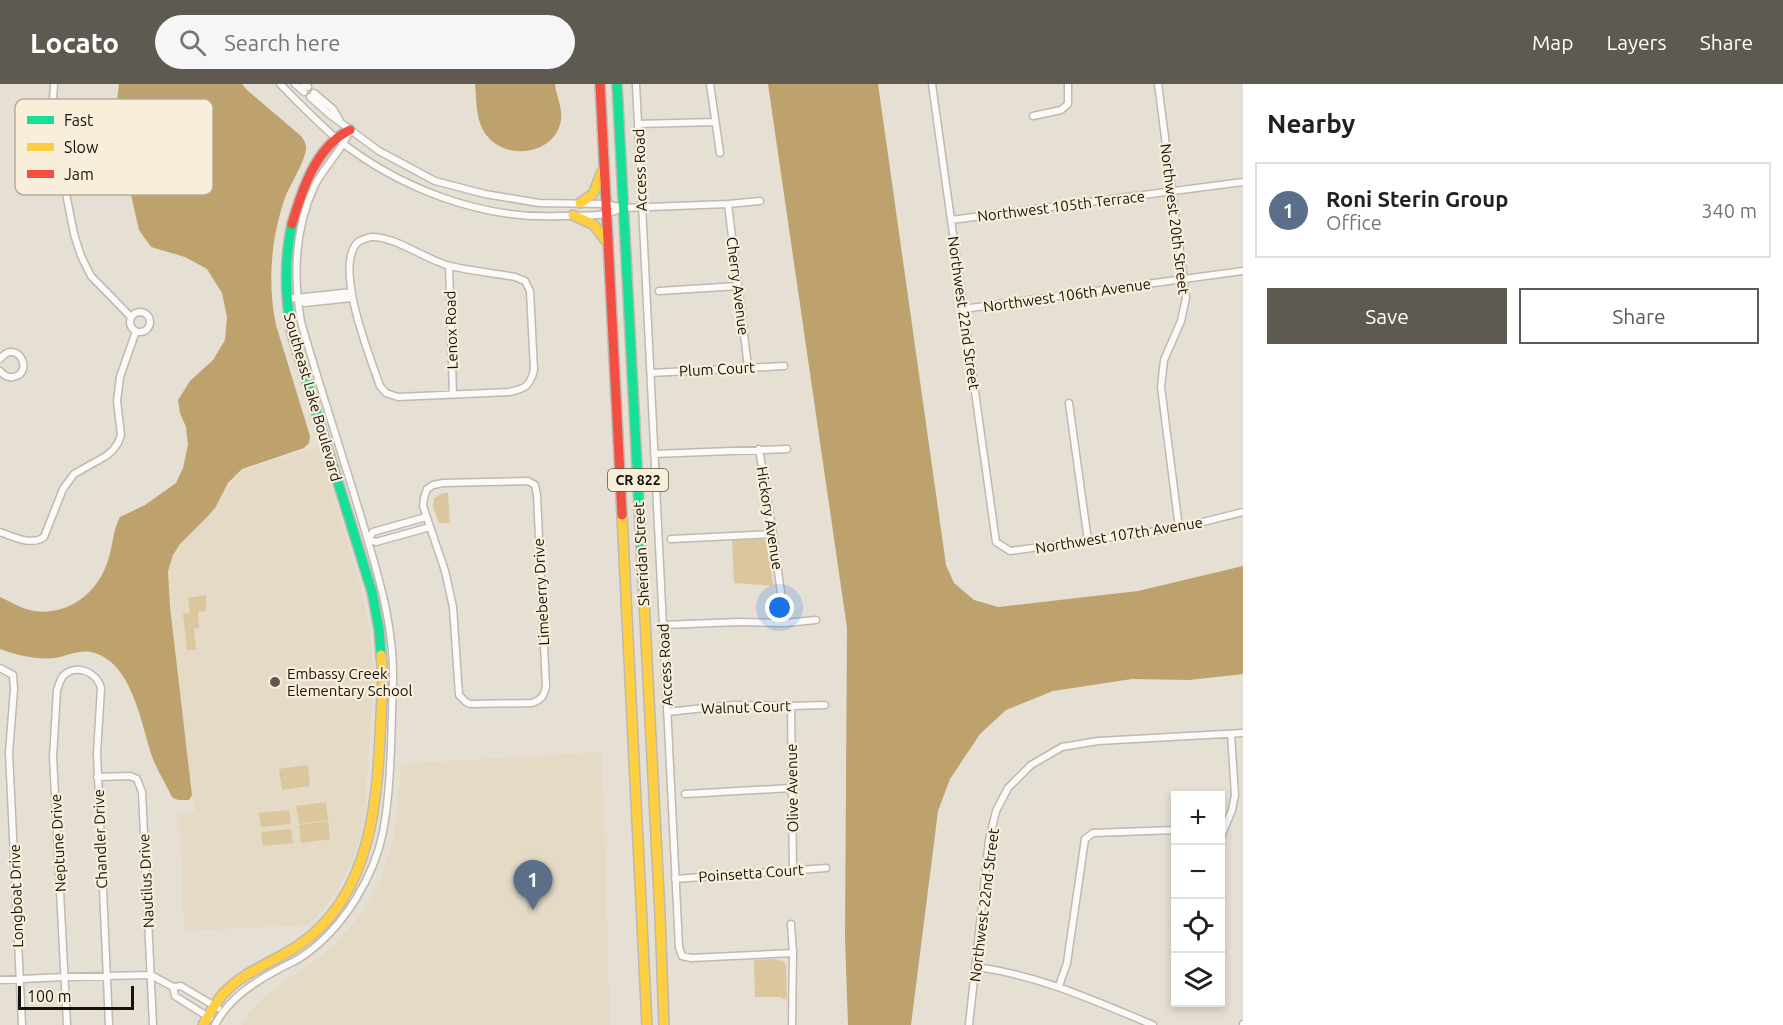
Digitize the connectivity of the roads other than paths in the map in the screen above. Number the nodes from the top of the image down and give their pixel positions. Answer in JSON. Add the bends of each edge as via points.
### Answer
{"nodes":[{"id":1,"x":54,"y":84,"type":"edge"},
{"id":2,"x":280,"y":84,"type":"edge"},
{"id":3,"x":295,"y":84,"type":"edge"},
{"id":4,"x":600,"y":84,"type":"edge"},
{"id":5,"x":617,"y":84,"type":"edge"},
{"id":6,"x":636,"y":84,"type":"edge"},
{"id":7,"x":710,"y":84,"type":"edge"},
{"id":8,"x":932,"y":84,"type":"edge"},
{"id":9,"x":1068,"y":84,"type":"edge"},
{"id":10,"x":1158,"y":84,"type":"edge"},
{"id":11,"x":308,"y":91,"type":"edge"},
{"id":12,"x":54,"y":99,"type":"edge"},
{"id":13,"x":1033,"y":116,"type":"dead end"},
{"id":14,"x":714,"y":122,"type":"junction"},
{"id":15,"x":638,"y":124,"type":"junction"},
{"id":16,"x":350,"y":130,"type":"junction"},
{"id":17,"x":335,"y":137,"type":"junction"},
{"id":18,"x":345,"y":144,"type":"junction"},
{"id":19,"x":720,"y":153,"type":"dead end"},
{"id":20,"x":604,"y":166,"type":"junction"},
{"id":21,"x":1243,"y":182,"type":"edge"},
{"id":22,"x":1172,"y":192,"type":"junction"},
{"id":23,"x":67,"y":195,"type":"edge"},
{"id":24,"x":760,"y":201,"type":"dead end"},
{"id":25,"x":580,"y":204,"type":"junction"},
{"id":26,"x":606,"y":204,"type":"junction"},
{"id":27,"x":728,"y":204,"type":"junction"},
{"id":28,"x":641,"y":207,"type":"junction"},
{"id":29,"x":623,"y":208,"type":"junction"},
{"id":30,"x":606,"y":214,"type":"junction"},
{"id":31,"x":573,"y":215,"type":"junction"},
{"id":32,"x":951,"y":220,"type":"junction"},
{"id":33,"x":608,"y":243,"type":"junction"},
{"id":34,"x":449,"y":266,"type":"junction"},
{"id":35,"x":1243,"y":272,"type":"edge"},
{"id":36,"x":1184,"y":280,"type":"junction"},
{"id":37,"x":738,"y":286,"type":"junction"},
{"id":38,"x":659,"y":291,"type":"dead end"},
{"id":39,"x":352,"y":295,"type":"junction"},
{"id":40,"x":286,"y":299,"type":"junction"},
{"id":41,"x":297,"y":299,"type":"junction"},
{"id":42,"x":963,"y":309,"type":"junction"},
{"id":43,"x":131,"y":317,"type":"junction"},
{"id":44,"x":136,"y":331,"type":"junction"},
{"id":45,"x":0,"y":359,"type":"edge"},
{"id":46,"x":784,"y":366,"type":"dead end"},
{"id":47,"x":748,"y":367,"type":"junction"},
{"id":48,"x":0,"y":371,"type":"edge"},
{"id":49,"x":651,"y":373,"type":"junction"},
{"id":50,"x":453,"y":395,"type":"junction"},
{"id":51,"x":1069,"y":403,"type":"dead end"},
{"id":52,"x":787,"y":448,"type":"dead end"},
{"id":53,"x":759,"y":449,"type":"junction"},
{"id":54,"x":654,"y":454,"type":"junction"},
{"id":55,"x":1243,"y":512,"type":"edge"},
{"id":56,"x":426,"y":517,"type":"junction"},
{"id":57,"x":430,"y":527,"type":"junction"},
{"id":58,"x":1179,"y":528,"type":"junction"},
{"id":59,"x":0,"y":532,"type":"edge"},
{"id":60,"x":773,"y":534,"type":"junction"},
{"id":61,"x":368,"y":539,"type":"junction"},
{"id":62,"x":671,"y":539,"type":"dead end"},
{"id":63,"x":641,"y":541,"type":"junction"},
{"id":64,"x":1088,"y":541,"type":"junction"},
{"id":65,"x":356,"y":542,"type":"junction"},
{"id":66,"x":623,"y":542,"type":"junction"},
{"id":67,"x":996,"y":542,"type":"joint"},
{"id":68,"x":816,"y":620,"type":"dead end"},
{"id":69,"x":785,"y":623,"type":"junction"},
{"id":70,"x":663,"y":625,"type":"junction"},
{"id":71,"x":0,"y":668,"type":"edge"},
{"id":72,"x":76,"y":670,"type":"joint"},
{"id":73,"x":825,"y":705,"type":"dead end"},
{"id":74,"x":791,"y":706,"type":"junction"},
{"id":75,"x":667,"y":712,"type":"junction"},
{"id":76,"x":1243,"y":733,"type":"edge"},
{"id":77,"x":1231,"y":735,"type":"junction"},
{"id":78,"x":97,"y":777,"type":"junction"},
{"id":79,"x":791,"y":788,"type":"junction"},
{"id":80,"x":685,"y":795,"type":"dead end"},
{"id":81,"x":1225,"y":828,"type":"edge"},
{"id":82,"x":1171,"y":830,"type":"edge"},
{"id":83,"x":826,"y":868,"type":"dead end"},
{"id":84,"x":793,"y":870,"type":"junction"},
{"id":85,"x":658,"y":877,"type":"junction"},
{"id":86,"x":639,"y":878,"type":"junction"},
{"id":87,"x":675,"y":879,"type":"junction"},
{"id":88,"x":791,"y":924,"type":"dead end"},
{"id":89,"x":793,"y":953,"type":"junction"},
{"id":90,"x":976,"y":967,"type":"junction"},
{"id":91,"x":151,"y":975,"type":"junction"},
{"id":92,"x":106,"y":976,"type":"junction"},
{"id":93,"x":64,"y":977,"type":"junction"},
{"id":94,"x":20,"y":979,"type":"junction"},
{"id":95,"x":0,"y":980,"type":"edge"},
{"id":96,"x":1059,"y":986,"type":"junction"},
{"id":97,"x":173,"y":987,"type":"junction"},
{"id":98,"x":218,"y":1009,"type":"junction"},
{"id":99,"x":210,"y":1022,"type":"edge"},
{"id":100,"x":22,"y":1025,"type":"edge"},
{"id":101,"x":67,"y":1025,"type":"edge"},
{"id":102,"x":109,"y":1025,"type":"edge"},
{"id":103,"x":153,"y":1025,"type":"edge"},
{"id":104,"x":647,"y":1025,"type":"edge"},
{"id":105,"x":664,"y":1025,"type":"edge"},
{"id":106,"x":792,"y":1025,"type":"edge"},
{"id":107,"x":969,"y":1025,"type":"edge"},
{"id":108,"x":1153,"y":1025,"type":"edge"}],
"edges":[{"from":1,"to":12,"type":"street"},
{"from":2,"to":17,"type":"street"},
{"from":3,"to":11,"type":"street"},
{"from":4,"to":20,"type":"main road","name":"Sheridan Street","number":"CR 822"},
{"from":5,"to":29,"type":"main road","name":"Sheridan Street","number":"CR 822"},
{"from":6,"to":15,"type":"street","name":"Access Road"},
{"from":7,"to":14,"type":"street"},
{"from":8,"to":32,"type":"street","name":"Northwest 22nd Street"},
{"from":9,"to":13,"type":"street","via":[[1068,104],[1061,110]]},
{"from":10,"to":22,"type":"street","name":"Northwest 20th Street"},
{"from":11,"to":16,"type":"street"},
{"from":14,"to":15,"type":"street"},
{"from":14,"to":19,"type":"street"},
{"from":15,"to":28,"type":"street","name":"Access Road"},
{"from":16,"to":17,"type":"main road"},
{"from":16,"to":18,"type":"street","name":"Southeast Lake Boulevard"},
{"from":16,"to":25,"type":"street","via":[[379,151],[435,181],[539,203]]},
{"from":17,"to":18,"type":"street"},
{"from":17,"to":40,"type":"main road","name":"Southeast Lake Boulevard","via":[[296,205],[286,258]]},
{"from":18,"to":31,"type":"street","via":[[404,181],[480,209],[544,217]]},
{"from":18,"to":41,"type":"street","name":"Southeast Lake Boulevard","via":[[316,184],[302,224],[297,253]]},
{"from":20,"to":25,"type":"main road","via":[[592,194]]},
{"from":20,"to":26,"type":"main road","name":"Sheridan Street","number":"CR 822"},
{"from":21,"to":22,"type":"street","name":"Northwest 105th Terrace"},
{"from":22,"to":32,"type":"street","name":"Northwest 105th Terrace"},
{"from":22,"to":36,"type":"street","name":"Northwest 20th Street"},
{"from":23,"to":43,"type":"street","via":[[74,234],[91,276]]},
{"from":24,"to":27,"type":"street"},
{"from":25,"to":26,"type":"street"},
{"from":26,"to":29,"type":"street"},
{"from":26,"to":30,"type":"main road","name":"Sheridan Street","number":"CR 822"},
{"from":27,"to":28,"type":"street"},
{"from":27,"to":37,"type":"street","name":"Cherry Avenue"},
{"from":28,"to":29,"type":"street"},
{"from":28,"to":49,"type":"street","name":"Access Road"},
{"from":29,"to":30,"type":"street"},
{"from":29,"to":63,"type":"main road","name":"Sheridan Street","number":"CR 822"},
{"from":30,"to":31,"type":"street"},
{"from":30,"to":33,"type":"main road","name":"Sheridan Street","number":"CR 822"},
{"from":31,"to":33,"type":"main road","via":[[594,225]]},
{"from":32,"to":42,"type":"street","name":"Northwest 22nd Street"},
{"from":33,"to":66,"type":"main road","name":"Sheridan Street","number":"CR 822"},
{"from":34,"to":39,"type":"street","via":[[377,237],[364,238],[351,259]]},
{"from":34,"to":50,"type":"street","name":"Lenox Road"},
{"from":34,"to":50,"type":"street","via":[[525,281],[530,291],[534,370],[531,382],[521,389]]},
{"from":35,"to":36,"type":"street","name":"Northwest 106th Avenue"},
{"from":36,"to":42,"type":"street","name":"Northwest 106th Avenue"},
{"from":36,"to":58,"type":"street","name":"Northwest 20th Street","via":[[1186,298],[1164,360],[1161,387]]},
{"from":37,"to":38,"type":"street"},
{"from":37,"to":47,"type":"street","name":"Cherry Avenue"},
{"from":39,"to":41,"type":"street"},
{"from":39,"to":50,"type":"street","via":[[380,386],[386,393],[398,397]]},
{"from":40,"to":41,"type":"street"},
{"from":40,"to":65,"type":"main road","name":"Southeast Lake Boulevard","via":[[292,334]]},
{"from":41,"to":61,"type":"street","name":"Southeast Lake Boulevard"},
{"from":42,"to":67,"type":"street","name":"Northwest 22nd Street"},
{"from":43,"to":44,"type":"street","via":[[131,327]]},
{"from":43,"to":44,"type":"street","via":[[143,312],[150,319],[146,331]]},
{"from":44,"to":59,"type":"street","via":[[120,377],[118,443],[106,456],[74,474],[63,489],[44,537],[30,541]]},
{"from":45,"to":48,"type":"street","via":[[5,353],[14,352],[24,365],[14,377],[6,377]]},
{"from":46,"to":47,"type":"street","name":"Plum Court"},
{"from":47,"to":49,"type":"street","name":"Plum Court"},
{"from":49,"to":54,"type":"street","name":"Access Road"},
{"from":51,"to":64,"type":"street"},
{"from":52,"to":53,"type":"street"},
{"from":53,"to":54,"type":"street"},
{"from":53,"to":60,"type":"street","name":"Hickory Avenue"},
{"from":54,"to":70,"type":"street","name":"Access Road"},
{"from":55,"to":58,"type":"street","name":"Northwest 107th Avenue"},
{"from":56,"to":57,"type":"street"},
{"from":56,"to":57,"type":"street","name":"Limeberry Drive","via":[[424,498],[433,485],[528,481],[535,485],[546,687],[542,698],[532,703],[471,705],[462,699],[453,607]]},
{"from":56,"to":61,"type":"street","via":[[373,532]]},
{"from":57,"to":61,"type":"street","via":[[376,542]]},
{"from":58,"to":64,"type":"street","name":"Northwest 107th Avenue"},
{"from":60,"to":62,"type":"street"},
{"from":60,"to":69,"type":"street","name":"Hickory Avenue"},
{"from":61,"to":65,"type":"street"},
{"from":61,"to":98,"type":"street","name":"Southeast Lake Boulevard","via":[[385,600],[394,664],[386,803],[376,854],[360,893],[333,931],[306,954]]},
{"from":63,"to":66,"type":"main road"},
{"from":63,"to":85,"type":"main road","name":"Sheridan Street","number":"CR 822"},
{"from":64,"to":67,"type":"street","name":"Northwest 107th Avenue","via":[[1010,551]]},
{"from":65,"to":98,"type":"main road","name":"Southeast Lake Boulevard","via":[[372,592],[383,676],[375,801],[365,851],[350,888],[325,923],[299,945],[234,983]]},
{"from":66,"to":86,"type":"main road","name":"Sheridan Street","number":"CR 822"},
{"from":68,"to":69,"type":"street"},
{"from":69,"to":70,"type":"street"},
{"from":70,"to":75,"type":"street","name":"Access Road"},
{"from":71,"to":94,"type":"street","name":"Longboat Drive","via":[[13,675],[14,689],[9,753]]},
{"from":72,"to":78,"type":"street","name":"Chandler Drive","via":[[96,676],[102,688]]},
{"from":72,"to":93,"type":"street","name":"Neptune Drive","via":[[63,676],[57,690],[53,758]]},
{"from":73,"to":74,"type":"street","name":"Walnut Court"},
{"from":74,"to":75,"type":"street","name":"Walnut Court","via":[[733,705]]},
{"from":74,"to":79,"type":"street","name":"Olive Avenue"},
{"from":75,"to":87,"type":"street","name":"Access Road"},
{"from":76,"to":77,"type":"street","name":"Northwest 22nd Street"},
{"from":77,"to":81,"type":"street","via":[[1235,795]]},
{"from":77,"to":90,"type":"street","name":"Northwest 22nd Street","via":[[1098,741],[1062,747],[1031,765],[1008,788],[996,811],[989,840]]},
{"from":78,"to":91,"type":"street","name":"Nautilus Drive","via":[[137,778],[142,792]]},
{"from":78,"to":92,"type":"street","name":"Chandler Drive"},
{"from":79,"to":80,"type":"street"},
{"from":79,"to":84,"type":"street","name":"Olive Avenue"},
{"from":82,"to":96,"type":"street","via":[[1093,833],[1085,839],[1067,963]]},
{"from":83,"to":84,"type":"street","name":"Poinsetta Court"},
{"from":84,"to":87,"type":"street","name":"Poinsetta Court"},
{"from":85,"to":86,"type":"main road"},
{"from":85,"to":105,"type":"main road","name":"Sheridan Street","number":"CR 822"},
{"from":86,"to":104,"type":"main road","name":"Sheridan Street","number":"CR 822"},
{"from":87,"to":89,"type":"street","name":"Access Road","via":[[678,947],[682,956]]},
{"from":88,"to":89,"type":"street"},
{"from":89,"to":106,"type":"street"},
{"from":90,"to":96,"type":"street"},
{"from":90,"to":107,"type":"street","name":"Northwest 22nd Street"},
{"from":91,"to":92,"type":"street"},
{"from":91,"to":97,"type":"street"},
{"from":91,"to":103,"type":"street","name":"Nautilus Drive"},
{"from":92,"to":93,"type":"street"},
{"from":92,"to":102,"type":"street","name":"Chandler Drive"},
{"from":93,"to":94,"type":"street"},
{"from":93,"to":101,"type":"street","name":"Neptune Drive"},
{"from":94,"to":95,"type":"street"},
{"from":94,"to":100,"type":"street","name":"Longboat Drive"},
{"from":96,"to":108,"type":"street"},
{"from":97,"to":98,"type":"street","via":[[181,986]]},
{"from":97,"to":99,"type":"street","via":[[175,996]]},
{"from":98,"to":99,"type":"main road","name":"Southeast Lake Boulevard"}]}
